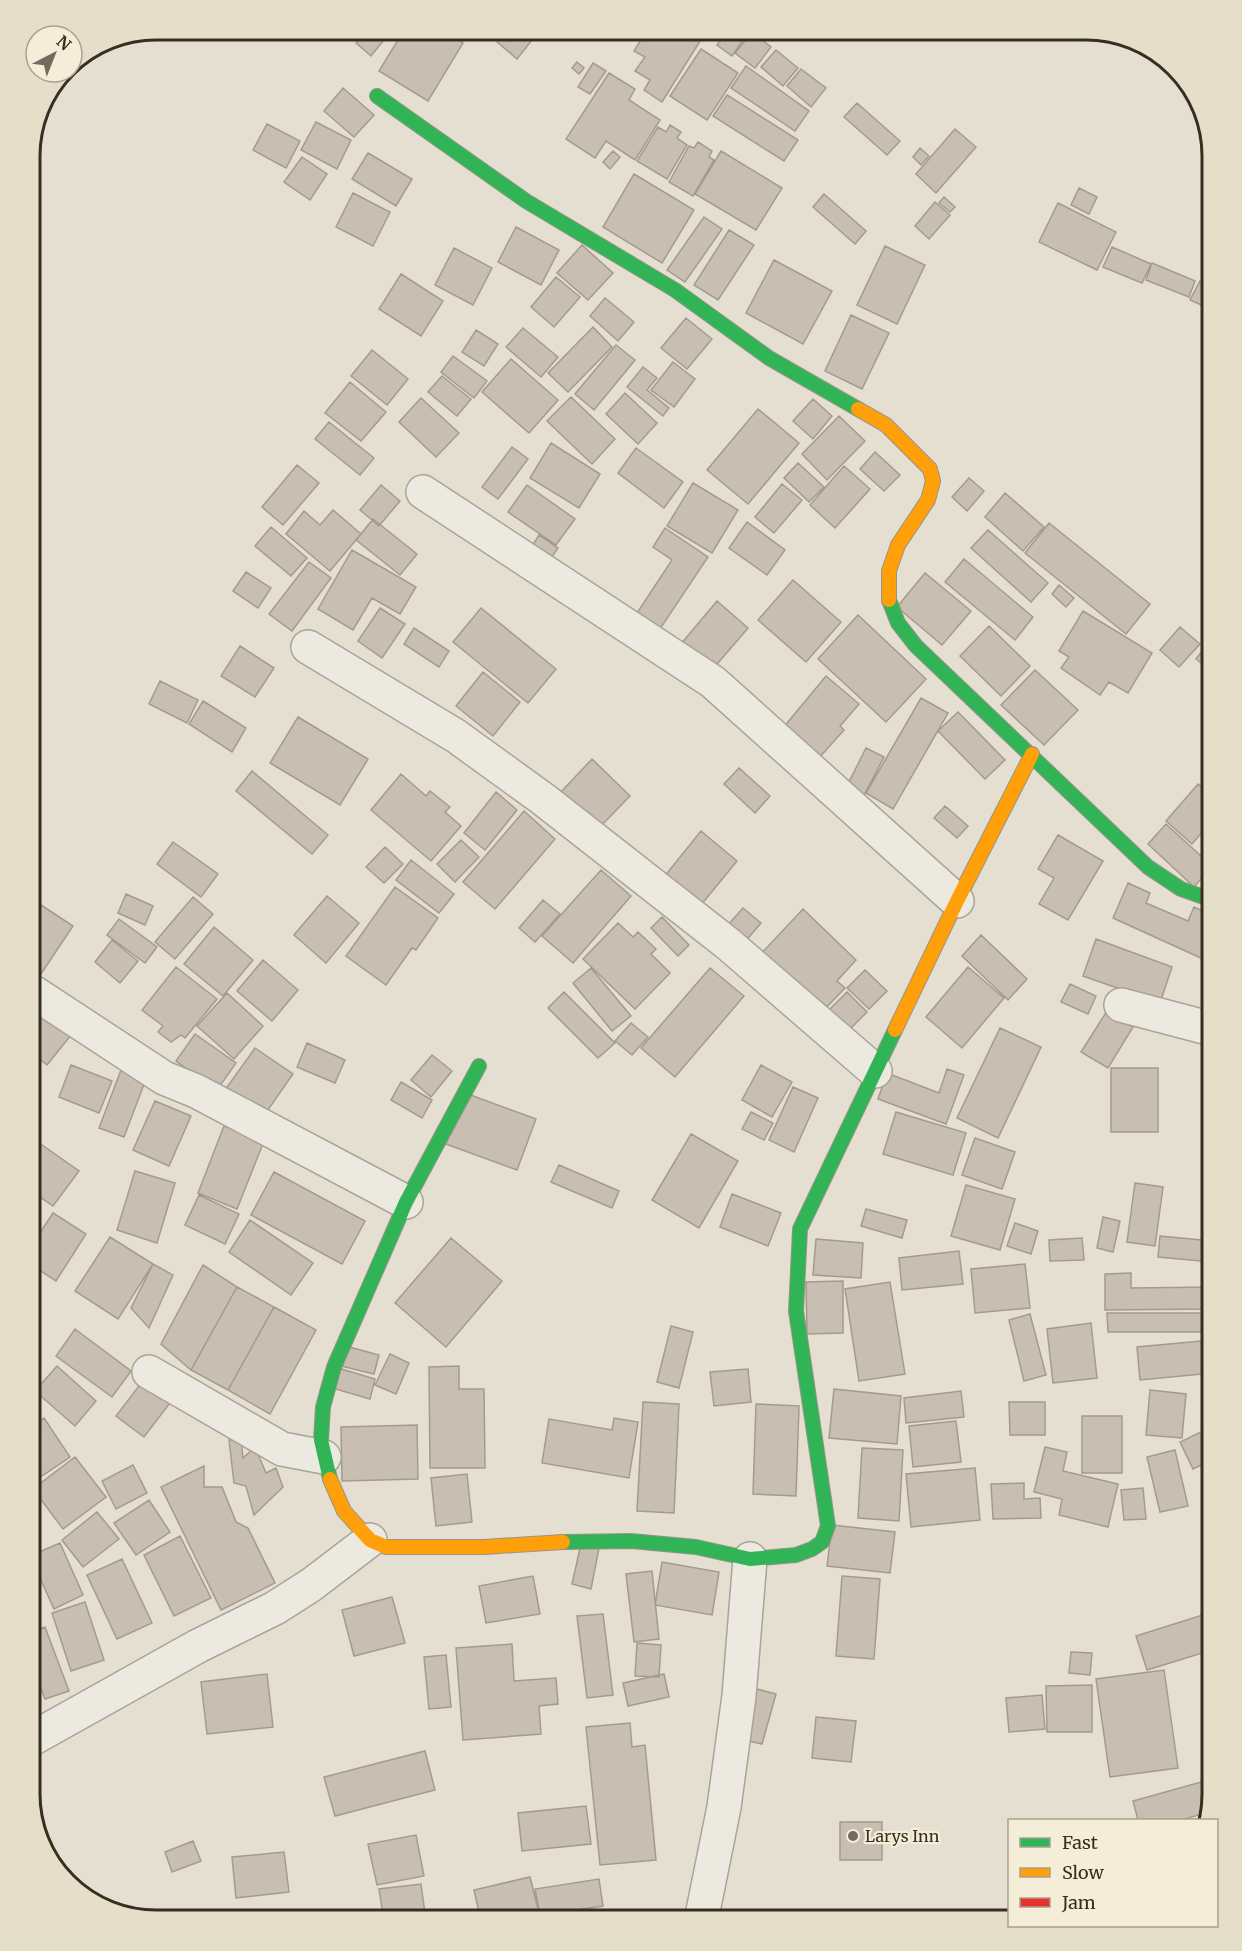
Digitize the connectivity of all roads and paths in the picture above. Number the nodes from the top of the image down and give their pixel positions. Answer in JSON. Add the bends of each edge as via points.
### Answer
{"nodes":[{"id":1,"x":377,"y":96,"type":"dead end"},
{"id":2,"x":423,"y":492,"type":"dead end"},
{"id":3,"x":308,"y":646,"type":"dead end"},
{"id":4,"x":1032,"y":754,"type":"junction"},
{"id":5,"x":1202,"y":896,"type":"edge"},
{"id":6,"x":957,"y":901,"type":"junction"},
{"id":7,"x":40,"y":997,"type":"edge"},
{"id":8,"x":1121,"y":1005,"type":"dead end"},
{"id":9,"x":1202,"y":1026,"type":"edge"},
{"id":10,"x":479,"y":1066,"type":"dead end"},
{"id":11,"x":875,"y":1071,"type":"junction"},
{"id":12,"x":406,"y":1202,"type":"junction"},
{"id":13,"x":149,"y":1372,"type":"dead end"},
{"id":14,"x":324,"y":1457,"type":"junction"},
{"id":15,"x":370,"y":1540,"type":"junction"},
{"id":16,"x":750,"y":1559,"type":"junction"},
{"id":17,"x":40,"y":1734,"type":"edge"},
{"id":18,"x":703,"y":1910,"type":"edge"}],
"edges":[{"from":1,"to":4,"type":"street","via":[[526,201],[675,290],[769,358],[886,425],[930,469],[933,481],[928,500],[898,545],[889,571],[889,599],[898,622],[916,646]]},
{"from":2,"to":6,"type":"street","via":[[713,682]]},
{"from":3,"to":11,"type":"street","via":[[456,736],[543,799],[727,943]]},
{"from":4,"to":5,"type":"street","via":[[1149,867],[1181,889]]},
{"from":4,"to":6,"type":"street"},
{"from":6,"to":11,"type":"street"},
{"from":7,"to":12,"type":"street","via":[[164,1078],[196,1091]]},
{"from":8,"to":9,"type":"street"},
{"from":10,"to":12,"type":"street"},
{"from":11,"to":16,"type":"street","via":[[800,1229],[796,1311],[828,1526],[826,1534],[819,1545],[795,1555]]},
{"from":12,"to":14,"type":"street","via":[[334,1367],[323,1407]]},
{"from":13,"to":14,"type":"street","via":[[282,1449]]},
{"from":14,"to":15,"type":"street","via":[[344,1511]]},
{"from":15,"to":16,"type":"street","via":[[386,1547],[415,1548],[631,1541],[696,1547]]},
{"from":15,"to":17,"type":"street","via":[[275,1608],[198,1646]]},
{"from":16,"to":18,"type":"street","via":[[739,1696],[724,1807]]}]}
